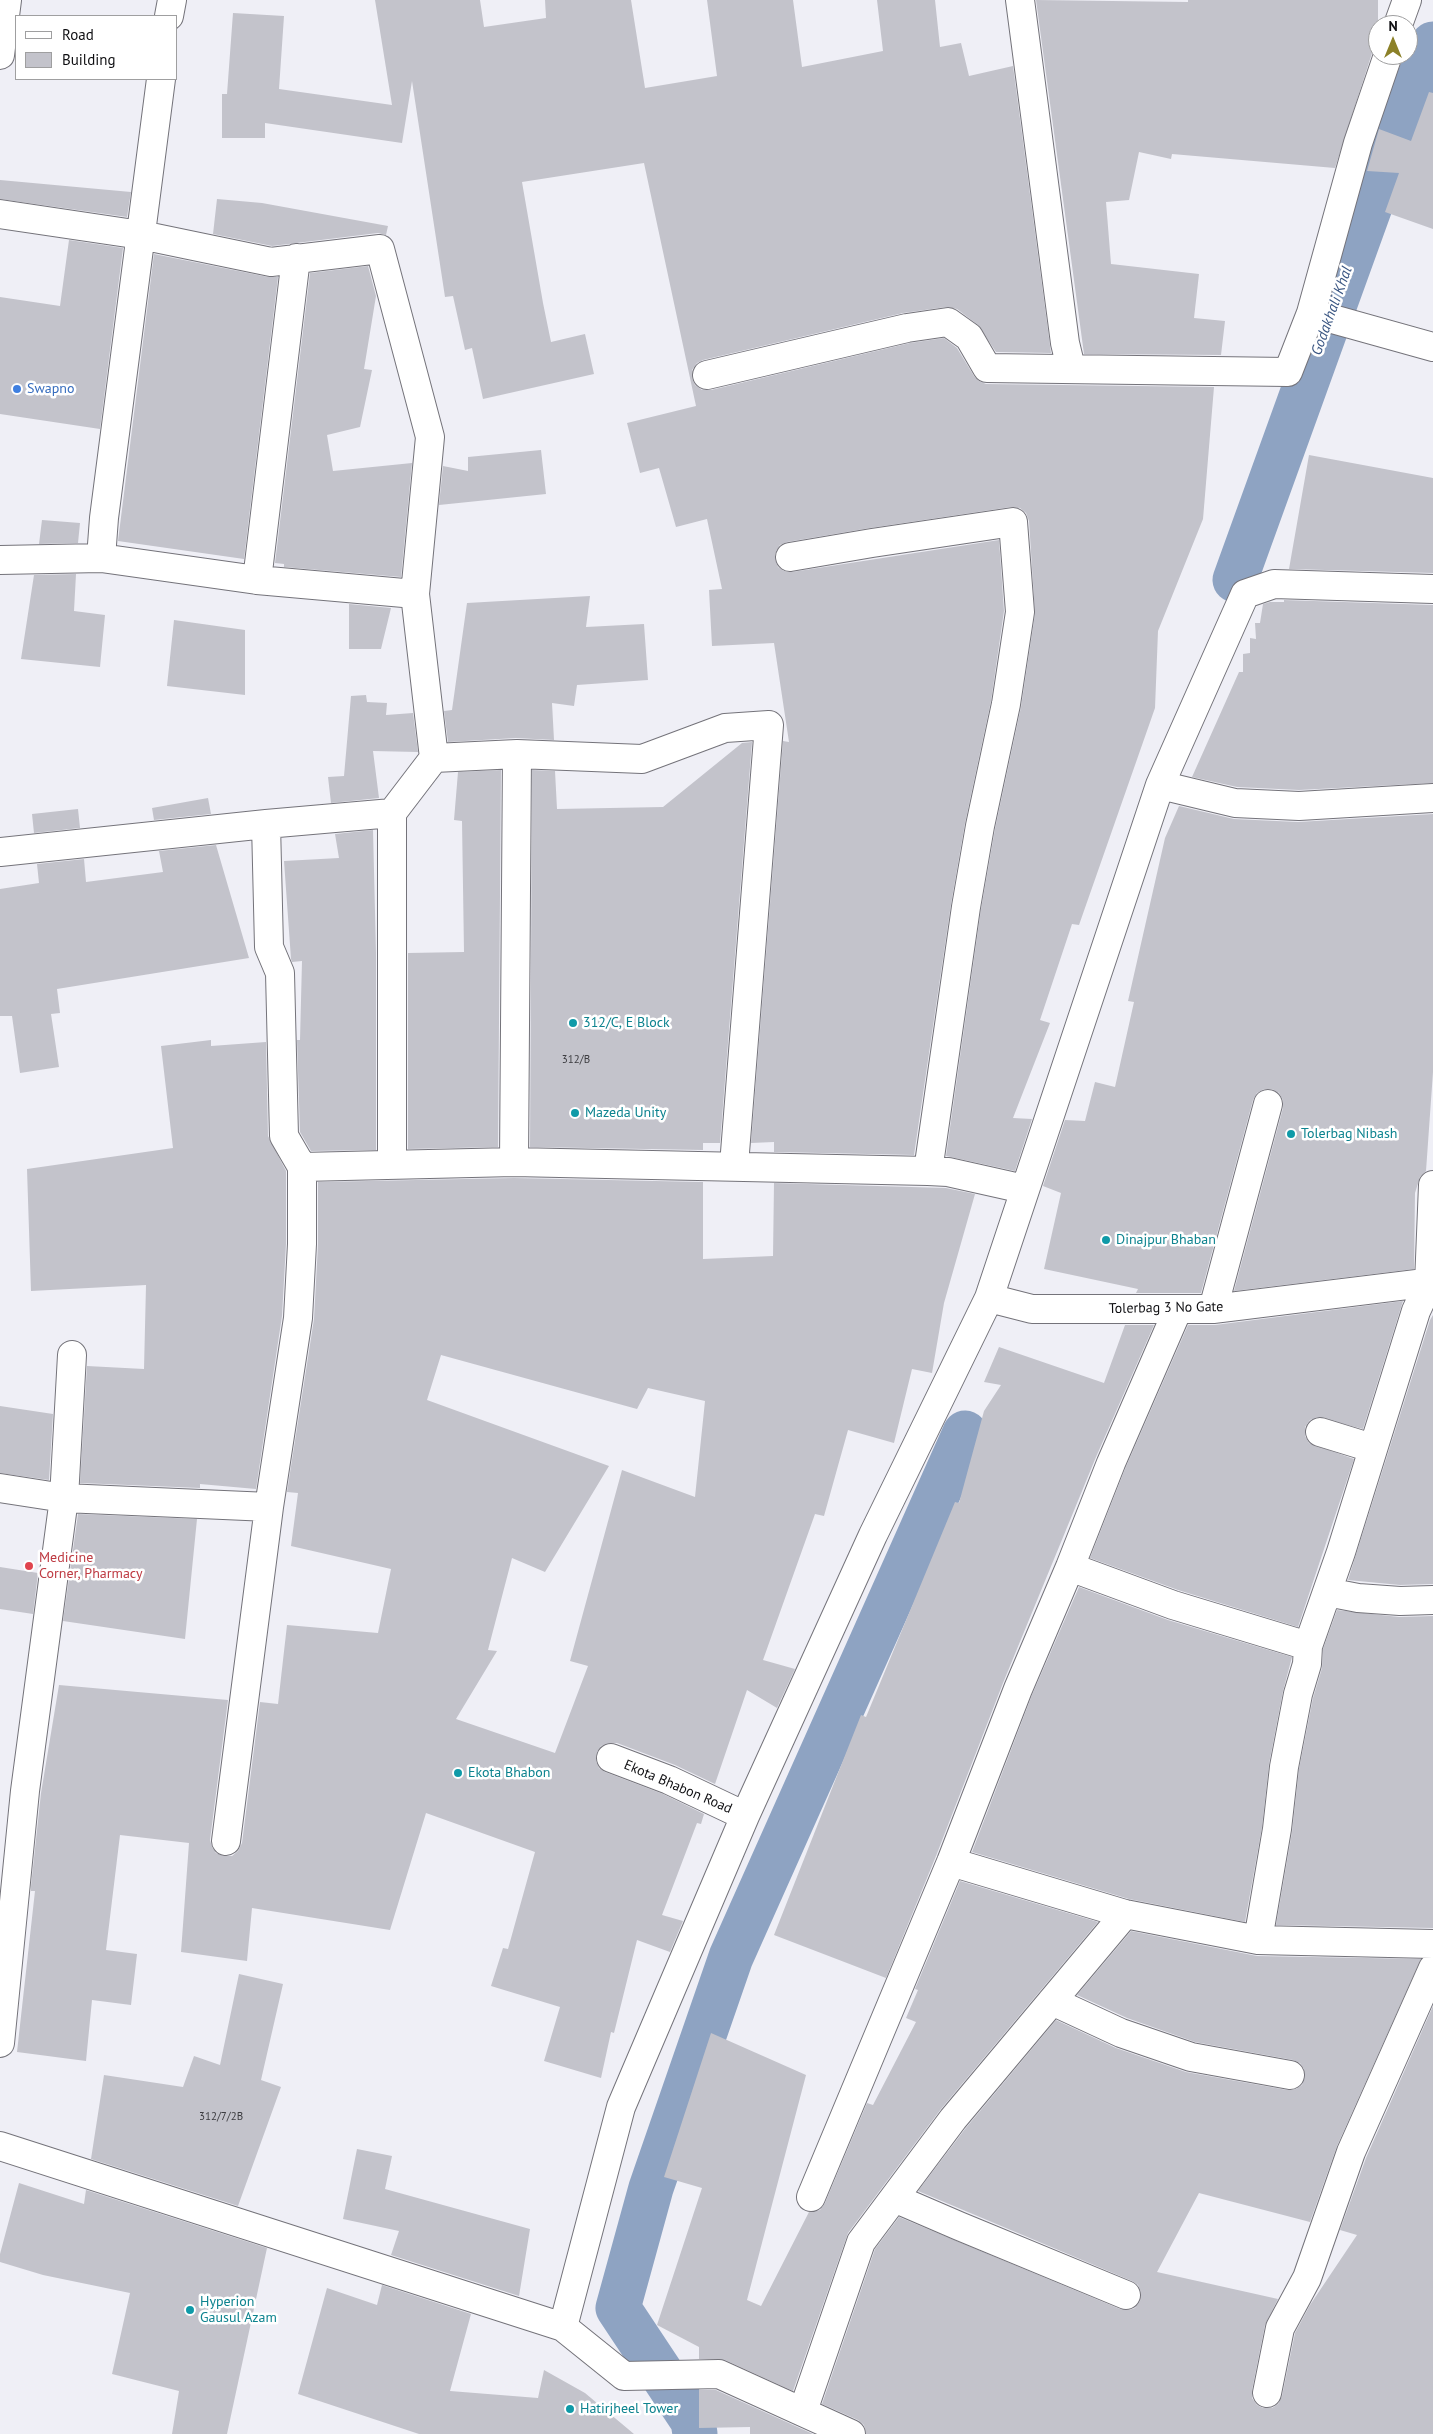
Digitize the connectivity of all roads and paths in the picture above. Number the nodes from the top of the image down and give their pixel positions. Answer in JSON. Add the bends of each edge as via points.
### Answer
{"nodes":[{"id":1,"x":7,"y":0,"type":"edge"},
{"id":2,"x":172,"y":0,"type":"edge"},
{"id":3,"x":1020,"y":0,"type":"edge"},
{"id":4,"x":1407,"y":0,"type":"edge"},
{"id":5,"x":170,"y":15,"type":"edge"},
{"id":6,"x":1402,"y":15,"type":"edge"},
{"id":7,"x":0,"y":55,"type":"edge"},
{"id":8,"x":1385,"y":65,"type":"edge"},
{"id":9,"x":161,"y":80,"type":"edge"},
{"id":10,"x":0,"y":214,"type":"edge"},
{"id":11,"x":141,"y":235,"type":"junction"},
{"id":12,"x":296,"y":258,"type":"junction"},
{"id":13,"x":1311,"y":314,"type":"junction"},
{"id":14,"x":1433,"y":347,"type":"edge"},
{"id":15,"x":1072,"y":368,"type":"junction"},
{"id":16,"x":707,"y":375,"type":"dead end"},
{"id":17,"x":790,"y":557,"type":"dead end"},
{"id":18,"x":101,"y":558,"type":"junction"},
{"id":19,"x":0,"y":560,"type":"edge"},
{"id":20,"x":257,"y":580,"type":"junction"},
{"id":21,"x":1433,"y":589,"type":"edge"},
{"id":22,"x":415,"y":594,"type":"junction"},
{"id":23,"x":516,"y":754,"type":"junction"},
{"id":24,"x":434,"y":758,"type":"junction"},
{"id":25,"x":1160,"y":785,"type":"junction"},
{"id":26,"x":1433,"y":798,"type":"edge"},
{"id":27,"x":392,"y":813,"type":"junction"},
{"id":28,"x":266,"y":824,"type":"junction"},
{"id":29,"x":0,"y":852,"type":"edge"},
{"id":30,"x":1268,"y":1104,"type":"dead end"},
{"id":31,"x":514,"y":1162,"type":"junction"},
{"id":32,"x":392,"y":1163,"type":"junction"},
{"id":33,"x":734,"y":1165,"type":"junction"},
{"id":34,"x":302,"y":1166,"type":"junction"},
{"id":35,"x":928,"y":1171,"type":"junction"},
{"id":36,"x":1433,"y":1185,"type":"edge"},
{"id":37,"x":1024,"y":1189,"type":"junction"},
{"id":38,"x":1431,"y":1282,"type":"edge"},
{"id":39,"x":989,"y":1298,"type":"junction"},
{"id":40,"x":1178,"y":1309,"type":"junction"},
{"id":41,"x":1213,"y":1309,"type":"junction"},
{"id":42,"x":72,"y":1355,"type":"dead end"},
{"id":43,"x":1320,"y":1432,"type":"dead end"},
{"id":44,"x":1372,"y":1448,"type":"junction"},
{"id":45,"x":0,"y":1488,"type":"edge"},
{"id":46,"x":64,"y":1498,"type":"junction"},
{"id":47,"x":268,"y":1507,"type":"junction"},
{"id":48,"x":1070,"y":1567,"type":"junction"},
{"id":49,"x":1327,"y":1592,"type":"junction"},
{"id":50,"x":1433,"y":1600,"type":"edge"},
{"id":51,"x":1308,"y":1646,"type":"junction"},
{"id":52,"x":611,"y":1758,"type":"dead end"},
{"id":53,"x":745,"y":1816,"type":"junction"},
{"id":54,"x":226,"y":1841,"type":"dead end"},
{"id":55,"x":951,"y":1862,"type":"junction"},
{"id":56,"x":1124,"y":1914,"type":"junction"},
{"id":57,"x":1258,"y":1940,"type":"junction"},
{"id":58,"x":1433,"y":1944,"type":"edge"},
{"id":59,"x":1433,"y":1968,"type":"edge"},
{"id":60,"x":1052,"y":2001,"type":"junction"},
{"id":61,"x":0,"y":2044,"type":"edge"},
{"id":62,"x":1290,"y":2075,"type":"dead end"},
{"id":63,"x":0,"y":2146,"type":"edge"},
{"id":64,"x":811,"y":2197,"type":"dead end"},
{"id":65,"x":894,"y":2198,"type":"junction"},
{"id":66,"x":1126,"y":2295,"type":"dead end"},
{"id":67,"x":563,"y":2327,"type":"junction"},
{"id":68,"x":1267,"y":2393,"type":"dead end"},
{"id":69,"x":803,"y":2411,"type":"junction"},
{"id":70,"x":851,"y":2434,"type":"edge"}],
"edges":[{"from":1,"to":7,"type":"street"},
{"from":2,"to":5,"type":"street"},
{"from":3,"to":15,"type":"street","via":[[1065,343]]},
{"from":4,"to":6,"type":"street"},
{"from":8,"to":13,"type":"street","via":[[1358,143]]},
{"from":9,"to":11,"type":"street"},
{"from":10,"to":11,"type":"street"},
{"from":11,"to":12,"type":"street","via":[[270,262]]},
{"from":11,"to":18,"type":"street"},
{"from":12,"to":20,"type":"street"},
{"from":12,"to":22,"type":"street","via":[[380,249],[430,437]]},
{"from":13,"to":14,"type":"street"},
{"from":13,"to":15,"type":"street","via":[[1288,372]]},
{"from":15,"to":16,"type":"street","via":[[987,368],[969,337],[948,322],[907,328]]},
{"from":17,"to":35,"type":"street","via":[[1013,522],[1020,612],[1006,704],[966,907]]},
{"from":18,"to":19,"type":"street"},
{"from":18,"to":20,"type":"street"},
{"from":20,"to":22,"type":"street"},
{"from":21,"to":25,"type":"street","via":[[1274,584],[1244,594]]},
{"from":22,"to":24,"type":"street"},
{"from":23,"to":24,"type":"street"},
{"from":23,"to":31,"type":"street"},
{"from":23,"to":33,"type":"street","via":[[642,760],[725,728],[769,725]]},
{"from":24,"to":27,"type":"street"},
{"from":25,"to":26,"type":"street","via":[[1235,803],[1299,806]]},
{"from":25,"to":37,"type":"street"},
{"from":27,"to":28,"type":"street"},
{"from":27,"to":32,"type":"street"},
{"from":28,"to":29,"type":"street"},
{"from":28,"to":34,"type":"street","via":[[268,947],[280,973],[284,1136]]},
{"from":30,"to":41,"type":"street"},
{"from":31,"to":32,"type":"street"},
{"from":31,"to":33,"type":"street"},
{"from":32,"to":34,"type":"street"},
{"from":33,"to":35,"type":"street"},
{"from":34,"to":47,"type":"street","via":[[298,1318]]},
{"from":35,"to":37,"type":"street","via":[[948,1172]]},
{"from":36,"to":38,"type":"street"},
{"from":37,"to":39,"type":"street"},
{"from":38,"to":41,"type":"street","name":"Tolerbag 3 No Gate"},
{"from":38,"to":44,"type":"street","via":[[1416,1311]]},
{"from":39,"to":40,"type":"street","name":"Tolerbag 3 No Gate","via":[[1032,1308]]},
{"from":39,"to":53,"type":"street","via":[[873,1535]]},
{"from":40,"to":41,"type":"street","name":"Tolerbag 3 No Gate"},
{"from":40,"to":48,"type":"street"},
{"from":42,"to":46,"type":"street"},
{"from":43,"to":44,"type":"street"},
{"from":44,"to":49,"type":"street"},
{"from":45,"to":46,"type":"street"},
{"from":46,"to":47,"type":"street"},
{"from":46,"to":61,"type":"street","via":[[25,1790]]},
{"from":47,"to":54,"type":"street"},
{"from":48,"to":51,"type":"street","via":[[1173,1605]]},
{"from":48,"to":55,"type":"street","via":[[1018,1689]]},
{"from":49,"to":50,"type":"street","via":[[1358,1598]]},
{"from":49,"to":51,"type":"street"},
{"from":51,"to":57,"type":"street","via":[[1284,1768]]},
{"from":52,"to":53,"type":"street","name":"Ekota Bhabon Road","via":[[669,1780]]},
{"from":53,"to":67,"type":"street","via":[[621,2107]]},
{"from":55,"to":56,"type":"street"},
{"from":55,"to":64,"type":"street"},
{"from":56,"to":57,"type":"street"},
{"from":56,"to":60,"type":"street"},
{"from":57,"to":58,"type":"street"},
{"from":59,"to":68,"type":"street","via":[[1351,2152],[1307,2278],[1280,2328]]},
{"from":60,"to":62,"type":"street","via":[[1120,2033],[1191,2057]]},
{"from":60,"to":65,"type":"street","via":[[953,2119]]},
{"from":63,"to":67,"type":"street"},
{"from":65,"to":66,"type":"street"},
{"from":65,"to":69,"type":"street","via":[[861,2242]]},
{"from":67,"to":69,"type":"street","via":[[624,2376],[719,2374]]},
{"from":69,"to":70,"type":"street"}]}
